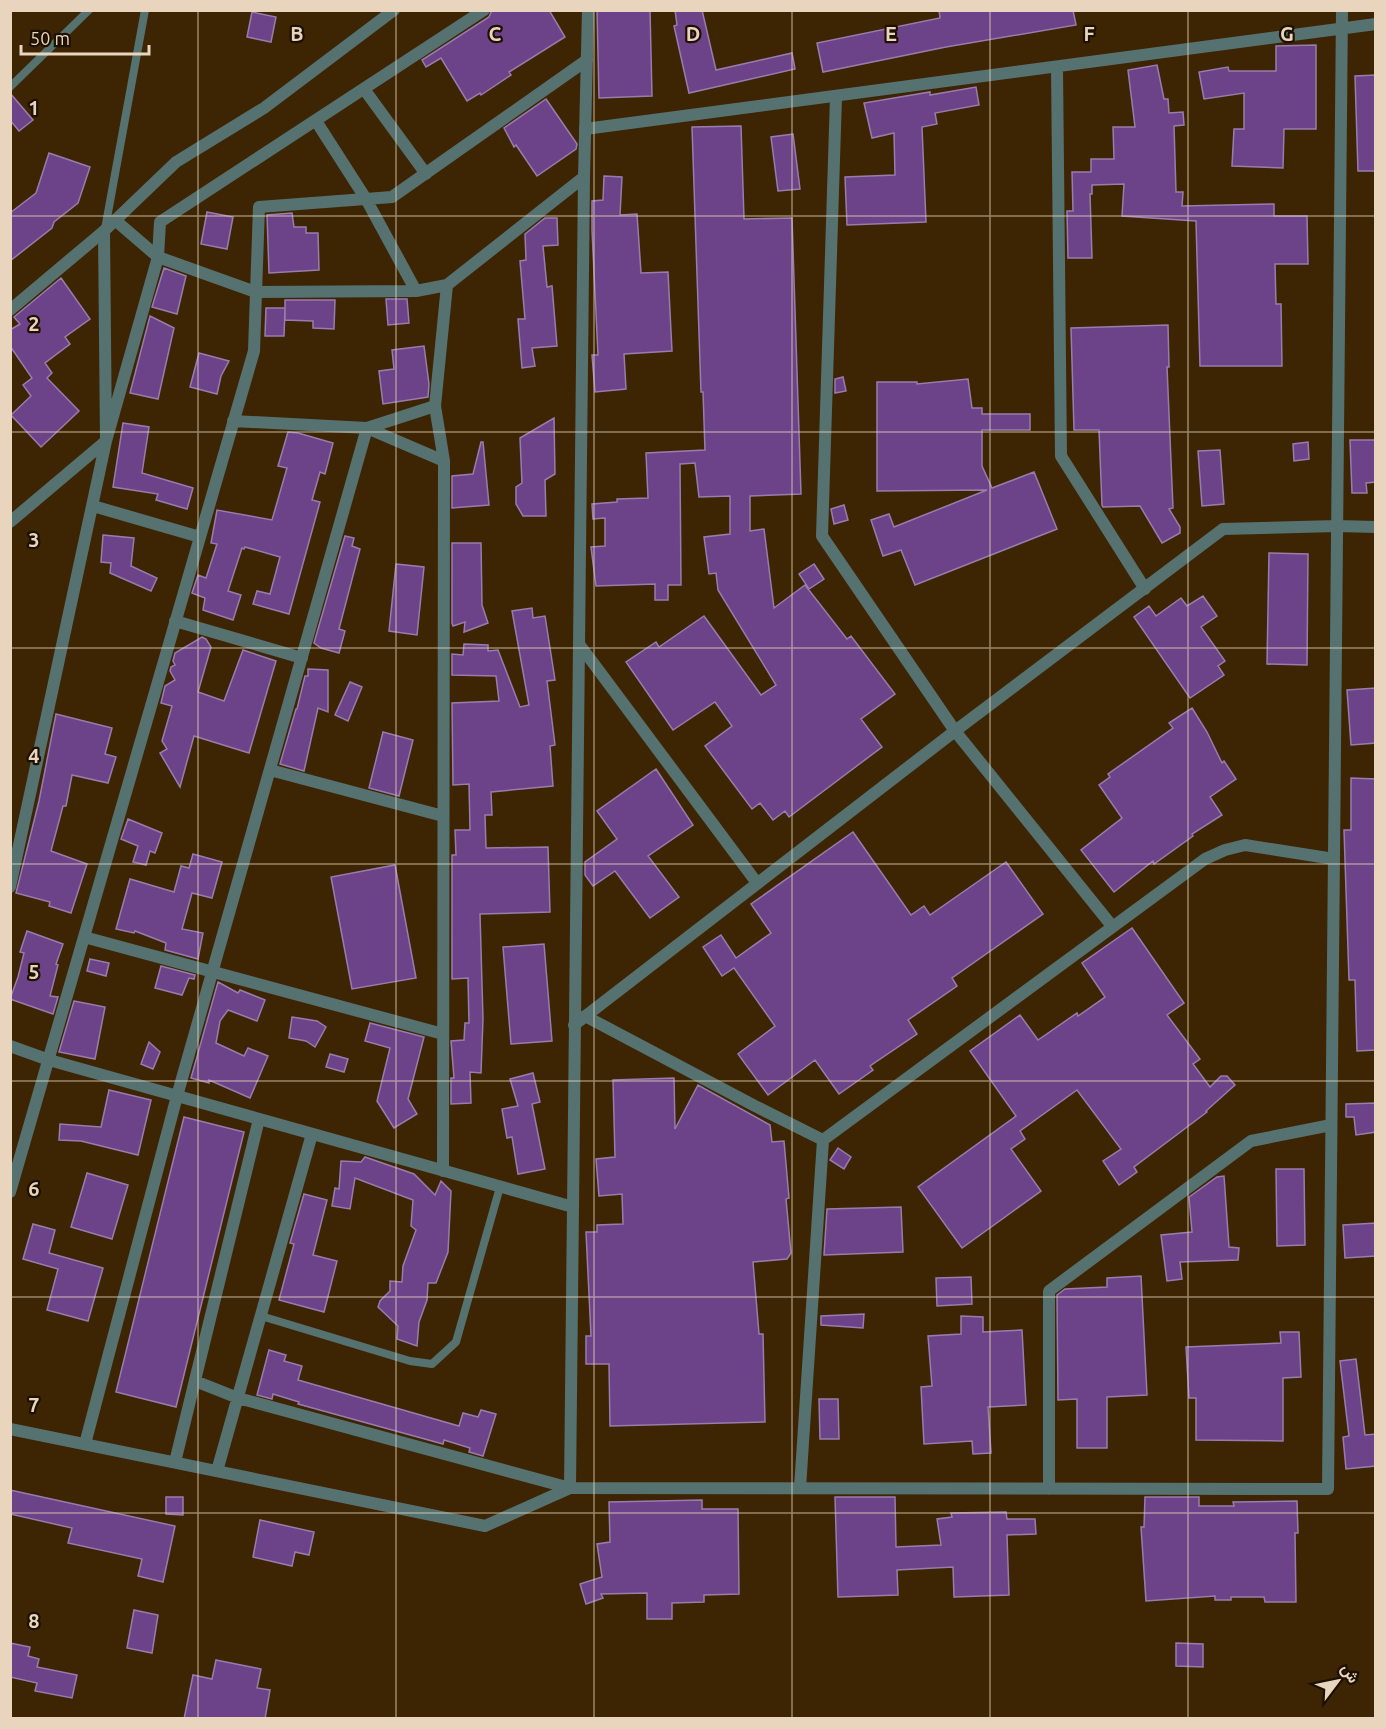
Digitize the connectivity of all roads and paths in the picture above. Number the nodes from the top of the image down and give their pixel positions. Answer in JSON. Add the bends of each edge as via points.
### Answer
{"nodes":[{"id":1,"x":89,"y":10,"type":"edge"},
{"id":2,"x":145,"y":10,"type":"edge"},
{"id":3,"x":394,"y":10,"type":"edge"},
{"id":4,"x":484,"y":10,"type":"edge"},
{"id":5,"x":588,"y":10,"type":"edge"},
{"id":6,"x":1342,"y":10,"type":"edge"},
{"id":7,"x":1376,"y":24,"type":"edge"},
{"id":8,"x":1341,"y":30,"type":"junction"},
{"id":9,"x":587,"y":60,"type":"junction"},
{"id":10,"x":1057,"y":68,"type":"junction"},
{"id":11,"x":10,"y":87,"type":"edge"},
{"id":12,"x":364,"y":89,"type":"junction"},
{"id":13,"x":836,"y":97,"type":"junction"},
{"id":14,"x":316,"y":121,"type":"junction"},
{"id":15,"x":585,"y":129,"type":"junction"},
{"id":16,"x":426,"y":174,"type":"junction"},
{"id":17,"x":584,"y":177,"type":"junction"},
{"id":18,"x":366,"y":199,"type":"junction"},
{"id":19,"x":115,"y":220,"type":"junction"},
{"id":20,"x":104,"y":231,"type":"junction"},
{"id":21,"x":158,"y":257,"type":"junction"},
{"id":22,"x":447,"y":285,"type":"junction"},
{"id":23,"x":416,"y":291,"type":"junction"},
{"id":24,"x":256,"y":292,"type":"junction"},
{"id":25,"x":10,"y":310,"type":"edge"},
{"id":26,"x":435,"y":406,"type":"junction"},
{"id":27,"x":233,"y":421,"type":"junction"},
{"id":28,"x":367,"y":428,"type":"junction"},
{"id":29,"x":106,"y":441,"type":"junction"},
{"id":30,"x":444,"y":460,"type":"junction"},
{"id":31,"x":93,"y":506,"type":"junction"},
{"id":32,"x":10,"y":522,"type":"edge"},
{"id":33,"x":1337,"y":526,"type":"junction"},
{"id":34,"x":1376,"y":527,"type":"edge"},
{"id":35,"x":200,"y":537,"type":"junction"},
{"id":36,"x":1145,"y":589,"type":"junction"},
{"id":37,"x":176,"y":621,"type":"junction"},
{"id":38,"x":579,"y":644,"type":"junction"},
{"id":39,"x":302,"y":658,"type":"junction"},
{"id":40,"x":955,"y":730,"type":"junction"},
{"id":41,"x":270,"y":770,"type":"junction"},
{"id":42,"x":443,"y":816,"type":"junction"},
{"id":43,"x":1334,"y":859,"type":"junction"},
{"id":44,"x":757,"y":883,"type":"junction"},
{"id":45,"x":10,"y":887,"type":"edge"},
{"id":46,"x":1112,"y":926,"type":"junction"},
{"id":47,"x":84,"y":937,"type":"junction"},
{"id":48,"x":213,"y":972,"type":"junction"},
{"id":49,"x":585,"y":1016,"type":"junction"},
{"id":50,"x":574,"y":1025,"type":"junction"},
{"id":51,"x":443,"y":1034,"type":"junction"},
{"id":52,"x":10,"y":1046,"type":"edge"},
{"id":53,"x":49,"y":1060,"type":"junction"},
{"id":54,"x":177,"y":1096,"type":"junction"},
{"id":55,"x":259,"y":1119,"type":"junction"},
{"id":56,"x":1331,"y":1125,"type":"junction"},
{"id":57,"x":312,"y":1134,"type":"junction"},
{"id":58,"x":823,"y":1140,"type":"junction"},
{"id":59,"x":443,"y":1170,"type":"junction"},
{"id":60,"x":500,"y":1187,"type":"junction"},
{"id":61,"x":10,"y":1192,"type":"edge"},
{"id":62,"x":573,"y":1207,"type":"junction"},
{"id":63,"x":261,"y":1316,"type":"junction"},
{"id":64,"x":195,"y":1381,"type":"junction"},
{"id":65,"x":238,"y":1398,"type":"junction"},
{"id":66,"x":10,"y":1429,"type":"edge"},
{"id":67,"x":85,"y":1444,"type":"junction"},
{"id":68,"x":175,"y":1462,"type":"junction"},
{"id":69,"x":217,"y":1471,"type":"junction"},
{"id":70,"x":570,"y":1488,"type":"junction"},
{"id":71,"x":800,"y":1488,"type":"junction"},
{"id":72,"x":1049,"y":1489,"type":"junction"}],
"edges":[{"from":1,"to":11,"type":"lane"},
{"from":2,"to":20,"type":"lane"},
{"from":3,"to":19,"type":"street","via":[[264,108],[176,162]]},
{"from":4,"to":12,"type":"street"},
{"from":5,"to":9,"type":"street"},
{"from":6,"to":8,"type":"street"},
{"from":7,"to":8,"type":"street"},
{"from":8,"to":10,"type":"street"},
{"from":8,"to":33,"type":"street"},
{"from":9,"to":15,"type":"street"},
{"from":9,"to":16,"type":"street"},
{"from":10,"to":13,"type":"street"},
{"from":10,"to":36,"type":"street","via":[[1061,456]]},
{"from":12,"to":14,"type":"street"},
{"from":12,"to":16,"type":"street"},
{"from":13,"to":15,"type":"street"},
{"from":13,"to":40,"type":"street","via":[[822,536]]},
{"from":14,"to":18,"type":"street"},
{"from":14,"to":21,"type":"street","via":[[160,222]]},
{"from":15,"to":17,"type":"street"},
{"from":16,"to":18,"type":"street","via":[[392,197]]},
{"from":17,"to":22,"type":"street"},
{"from":17,"to":38,"type":"street"},
{"from":18,"to":23,"type":"street"},
{"from":18,"to":24,"type":"street","via":[[259,207]]},
{"from":19,"to":20,"type":"street"},
{"from":19,"to":21,"type":"street"},
{"from":20,"to":25,"type":"street"},
{"from":20,"to":29,"type":"street"},
{"from":21,"to":24,"type":"street"},
{"from":21,"to":29,"type":"street"},
{"from":22,"to":23,"type":"street"},
{"from":22,"to":26,"type":"street"},
{"from":23,"to":24,"type":"street"},
{"from":24,"to":27,"type":"street","via":[[254,351]]},
{"from":26,"to":28,"type":"street"},
{"from":26,"to":30,"type":"street"},
{"from":27,"to":28,"type":"street"},
{"from":27,"to":35,"type":"street"},
{"from":28,"to":30,"type":"street"},
{"from":28,"to":39,"type":"street"},
{"from":29,"to":31,"type":"street"},
{"from":29,"to":32,"type":"street"},
{"from":30,"to":42,"type":"street"},
{"from":31,"to":35,"type":"street"},
{"from":31,"to":45,"type":"street"},
{"from":33,"to":34,"type":"street"},
{"from":33,"to":36,"type":"street","via":[[1223,529]]},
{"from":33,"to":43,"type":"street"},
{"from":35,"to":37,"type":"street"},
{"from":36,"to":40,"type":"street"},
{"from":37,"to":39,"type":"street"},
{"from":37,"to":47,"type":"street"},
{"from":38,"to":44,"type":"street"},
{"from":38,"to":50,"type":"street"},
{"from":39,"to":41,"type":"street"},
{"from":40,"to":44,"type":"street"},
{"from":40,"to":46,"type":"street"},
{"from":41,"to":42,"type":"street"},
{"from":41,"to":48,"type":"street"},
{"from":42,"to":51,"type":"street"},
{"from":43,"to":46,"type":"street","via":[[1245,845],[1225,850],[1205,859]]},
{"from":43,"to":56,"type":"street"},
{"from":44,"to":49,"type":"street"},
{"from":46,"to":58,"type":"street"},
{"from":47,"to":48,"type":"street"},
{"from":47,"to":53,"type":"street"},
{"from":48,"to":51,"type":"street"},
{"from":48,"to":54,"type":"street"},
{"from":49,"to":50,"type":"street"},
{"from":49,"to":58,"type":"street"},
{"from":50,"to":62,"type":"street"},
{"from":51,"to":59,"type":"street"},
{"from":52,"to":53,"type":"street"},
{"from":53,"to":54,"type":"street"},
{"from":53,"to":61,"type":"street"},
{"from":54,"to":55,"type":"street"},
{"from":54,"to":67,"type":"street"},
{"from":55,"to":57,"type":"street"},
{"from":55,"to":64,"type":"street"},
{"from":56,"to":72,"type":"street","via":[[1251,1141],[1049,1291]]},
{"from":56,"to":72,"type":"street","via":[[1328,1489]]},
{"from":57,"to":59,"type":"street"},
{"from":57,"to":63,"type":"street"},
{"from":58,"to":71,"type":"street"},
{"from":59,"to":60,"type":"street"},
{"from":60,"to":62,"type":"street"},
{"from":60,"to":63,"type":"lane","via":[[456,1342],[432,1364],[410,1361]]},
{"from":62,"to":70,"type":"street"},
{"from":63,"to":65,"type":"street"},
{"from":64,"to":65,"type":"street"},
{"from":64,"to":68,"type":"street"},
{"from":65,"to":69,"type":"street"},
{"from":65,"to":70,"type":"street"},
{"from":66,"to":67,"type":"street"},
{"from":67,"to":68,"type":"street"},
{"from":68,"to":69,"type":"street"},
{"from":69,"to":70,"type":"street","via":[[485,1526]]},
{"from":70,"to":71,"type":"street"},
{"from":71,"to":72,"type":"street"}]}
